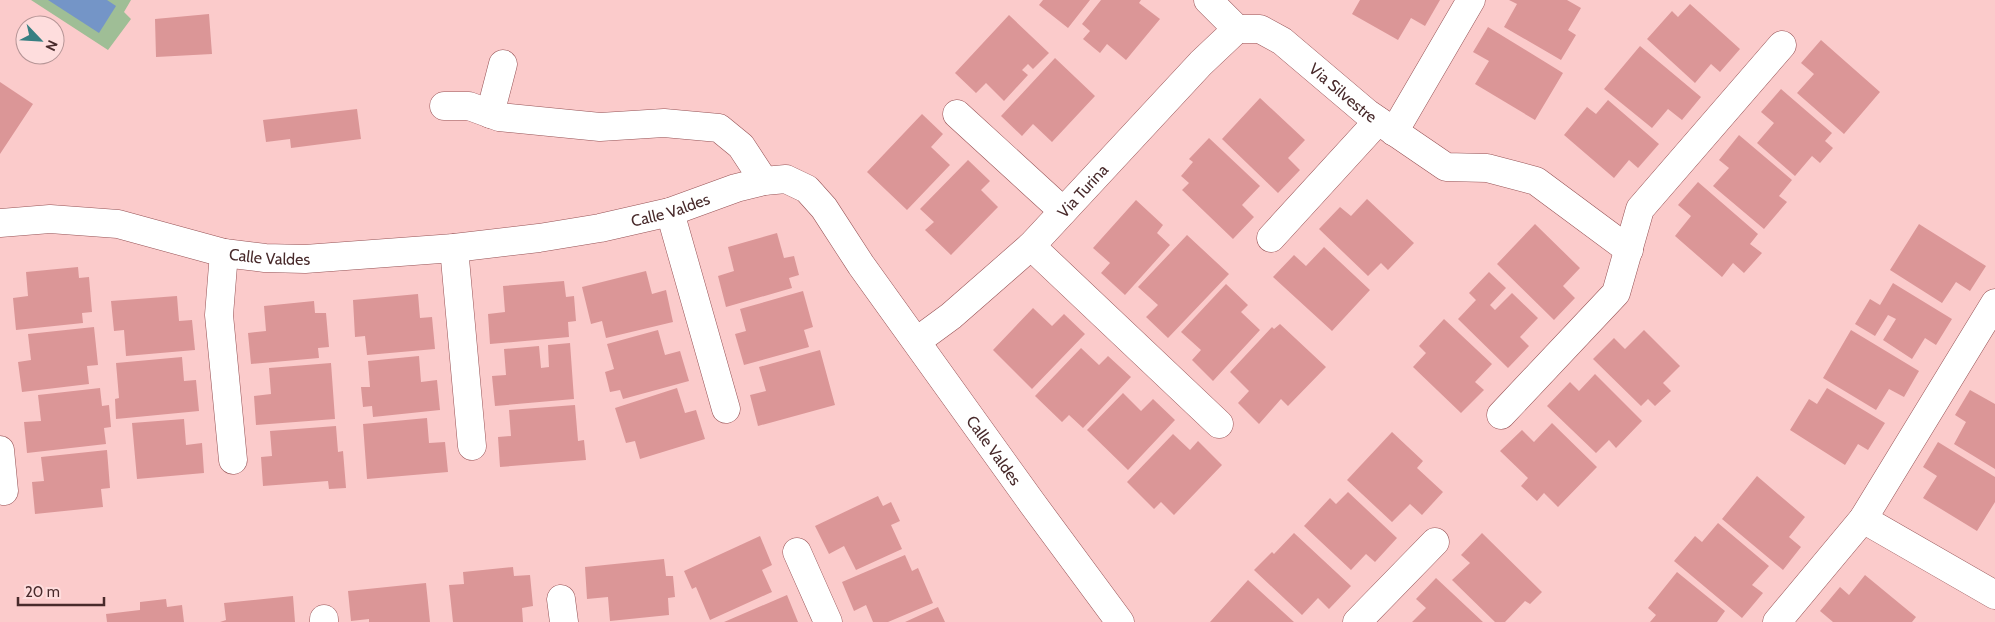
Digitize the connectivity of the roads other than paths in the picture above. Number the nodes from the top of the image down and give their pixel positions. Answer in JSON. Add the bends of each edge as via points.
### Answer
{"nodes":[{"id":1,"x":1208,"y":0,"type":"edge"},
{"id":2,"x":1471,"y":0,"type":"edge"},
{"id":3,"x":1237,"y":29,"type":"junction"},
{"id":4,"x":1782,"y":45,"type":"dead end"},
{"id":5,"x":503,"y":64,"type":"dead end"},
{"id":6,"x":444,"y":106,"type":"dead end"},
{"id":7,"x":490,"y":114,"type":"junction"},
{"id":8,"x":957,"y":114,"type":"dead end"},
{"id":9,"x":1386,"y":127,"type":"junction"},
{"id":10,"x":764,"y":181,"type":"junction"},
{"id":11,"x":1063,"y":211,"type":"junction"},
{"id":12,"x":670,"y":212,"type":"junction"},
{"id":13,"x":0,"y":223,"type":"edge"},
{"id":14,"x":1270,"y":238,"type":"dead end"},
{"id":15,"x":1030,"y":246,"type":"junction"},
{"id":16,"x":454,"y":248,"type":"junction"},
{"id":17,"x":1629,"y":250,"type":"junction"},
{"id":18,"x":224,"y":253,"type":"junction"},
{"id":19,"x":1995,"y":303,"type":"edge"},
{"id":20,"x":917,"y":341,"type":"junction"},
{"id":21,"x":726,"y":409,"type":"dead end"},
{"id":22,"x":1501,"y":415,"type":"dead end"},
{"id":23,"x":1219,"y":424,"type":"dead end"},
{"id":24,"x":472,"y":446,"type":"dead end"},
{"id":25,"x":0,"y":450,"type":"edge"},
{"id":26,"x":233,"y":460,"type":"dead end"},
{"id":27,"x":4,"y":491,"type":"dead end"},
{"id":28,"x":1863,"y":520,"type":"junction"},
{"id":29,"x":1435,"y":542,"type":"dead end"},
{"id":30,"x":797,"y":552,"type":"dead end"},
{"id":31,"x":1995,"y":595,"type":"edge"},
{"id":32,"x":828,"y":622,"type":"edge"},
{"id":33,"x":1120,"y":622,"type":"edge"},
{"id":34,"x":1356,"y":622,"type":"edge"},
{"id":35,"x":1777,"y":622,"type":"edge"}],
"edges":[{"from":1,"to":3,"type":"street"},
{"from":2,"to":9,"type":"street"},
{"from":3,"to":9,"type":"street","name":"Via Silvestre","via":[[1260,29],[1282,41]]},
{"from":3,"to":11,"type":"street","name":"Via Turina","via":[[1201,63]]},
{"from":4,"to":17,"type":"street","via":[[1640,209]]},
{"from":5,"to":7,"type":"street"},
{"from":6,"to":7,"type":"street","via":[[469,106]]},
{"from":7,"to":10,"type":"street","via":[[529,122],[600,127],[664,123],[719,128],[741,146]]},
{"from":8,"to":11,"type":"street"},
{"from":9,"to":14,"type":"street"},
{"from":9,"to":17,"type":"street","name":"Via Silvestre","via":[[1446,167],[1488,168],[1536,181]]},
{"from":10,"to":12,"type":"street","name":"Calle Valdes"},
{"from":10,"to":20,"type":"street","name":"Calle Valdes","via":[[786,179],[808,189]]},
{"from":11,"to":15,"type":"street","name":"Via Turina"},
{"from":12,"to":16,"type":"street","name":"Calle Valdes","via":[[600,228]]},
{"from":12,"to":21,"type":"street"},
{"from":13,"to":18,"type":"street","name":"Calle Valdes","via":[[50,218],[118,224]]},
{"from":15,"to":20,"type":"street","name":"Via Turina","via":[[951,316]]},
{"from":15,"to":23,"type":"street"},
{"from":16,"to":18,"type":"street","name":"Calle Valdes","via":[[305,259]]},
{"from":16,"to":24,"type":"street"},
{"from":17,"to":22,"type":"street","via":[[1616,293]]},
{"from":18,"to":26,"type":"street","via":[[219,315]]},
{"from":19,"to":28,"type":"street"},
{"from":20,"to":33,"type":"street","name":"Calle Valdes"},
{"from":25,"to":27,"type":"street"},
{"from":28,"to":31,"type":"street"},
{"from":28,"to":35,"type":"street"},
{"from":29,"to":34,"type":"street"},
{"from":30,"to":32,"type":"street"}]}
